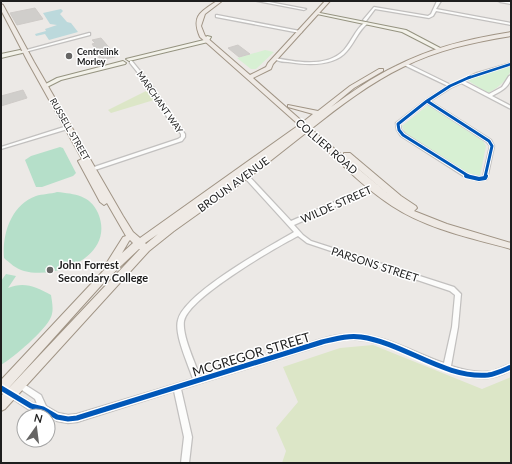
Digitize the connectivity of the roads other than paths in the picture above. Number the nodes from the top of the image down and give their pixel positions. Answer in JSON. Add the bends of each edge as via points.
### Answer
{"nodes":[{"id":1,"x":220,"y":1,"type":"edge"},
{"id":2,"x":224,"y":1,"type":"edge"},
{"id":3,"x":259,"y":1,"type":"edge"},
{"id":4,"x":277,"y":1,"type":"edge"},
{"id":5,"x":328,"y":1,"type":"edge"},
{"id":6,"x":440,"y":1,"type":"edge"},
{"id":7,"x":500,"y":1,"type":"edge"},
{"id":8,"x":511,"y":3,"type":"edge"},
{"id":9,"x":1,"y":4,"type":"edge"},
{"id":10,"x":274,"y":4,"type":"junction"},
{"id":11,"x":304,"y":9,"type":"dead end"},
{"id":12,"x":435,"y":10,"type":"junction"},
{"id":13,"x":318,"y":12,"type":"junction"},
{"id":14,"x":1,"y":15,"type":"edge"},
{"id":15,"x":218,"y":16,"type":"dead end"},
{"id":16,"x":366,"y":21,"type":"junction"},
{"id":17,"x":9,"y":24,"type":"junction"},
{"id":18,"x":511,"y":24,"type":"edge"},
{"id":19,"x":511,"y":30,"type":"edge"},
{"id":20,"x":300,"y":32,"type":"junction"},
{"id":21,"x":89,"y":34,"type":"dead end"},
{"id":22,"x":511,"y":34,"type":"edge"},
{"id":23,"x":206,"y":39,"type":"junction"},
{"id":24,"x":440,"y":48,"type":"junction"},
{"id":25,"x":23,"y":50,"type":"junction"},
{"id":26,"x":1,"y":55,"type":"edge"},
{"id":27,"x":128,"y":62,"type":"junction"},
{"id":28,"x":272,"y":62,"type":"junction"},
{"id":29,"x":405,"y":64,"type":"junction"},
{"id":30,"x":511,"y":64,"type":"edge"},
{"id":31,"x":250,"y":75,"type":"junction"},
{"id":32,"x":511,"y":76,"type":"edge"},
{"id":33,"x":461,"y":80,"type":"junction"},
{"id":34,"x":42,"y":83,"type":"junction"},
{"id":35,"x":450,"y":86,"type":"junction"},
{"id":36,"x":488,"y":96,"type":"junction"},
{"id":37,"x":427,"y":101,"type":"junction"},
{"id":38,"x":290,"y":106,"type":"junction"},
{"id":39,"x":511,"y":108,"type":"edge"},
{"id":40,"x":319,"y":113,"type":"junction"},
{"id":41,"x":306,"y":124,"type":"junction"},
{"id":42,"x":66,"y":128,"type":"junction"},
{"id":43,"x":299,"y":136,"type":"junction"},
{"id":44,"x":321,"y":140,"type":"junction"},
{"id":45,"x":1,"y":148,"type":"edge"},
{"id":46,"x":90,"y":170,"type":"junction"},
{"id":47,"x":246,"y":176,"type":"junction"},
{"id":48,"x":377,"y":185,"type":"junction"},
{"id":49,"x":290,"y":224,"type":"junction"},
{"id":50,"x":152,"y":232,"type":"junction"},
{"id":51,"x":298,"y":233,"type":"junction"},
{"id":52,"x":127,"y":236,"type":"junction"},
{"id":53,"x":511,"y":240,"type":"edge"},
{"id":54,"x":511,"y":246,"type":"edge"},
{"id":55,"x":140,"y":248,"type":"junction"},
{"id":56,"x":103,"y":277,"type":"junction"},
{"id":57,"x":447,"y":366,"type":"junction"},
{"id":58,"x":511,"y":367,"type":"edge"},
{"id":59,"x":10,"y":379,"type":"junction"},
{"id":60,"x":198,"y":380,"type":"junction"},
{"id":61,"x":20,"y":385,"type":"junction"},
{"id":62,"x":177,"y":387,"type":"junction"},
{"id":63,"x":1,"y":388,"type":"edge"},
{"id":64,"x":12,"y":394,"type":"junction"},
{"id":65,"x":1,"y":405,"type":"edge"},
{"id":66,"x":39,"y":408,"type":"edge"},
{"id":67,"x":43,"y":408,"type":"edge"},
{"id":68,"x":56,"y":416,"type":"edge"},
{"id":69,"x":185,"y":463,"type":"edge"}],
"edges":[{"from":1,"to":23,"type":"main road","via":[[200,18],[198,26]]},
{"from":2,"to":23,"type":"main road","via":[[208,14],[204,30]]},
{"from":3,"to":10,"type":"street"},
{"from":4,"to":10,"type":"street"},
{"from":5,"to":13,"type":"main road"},
{"from":6,"to":12,"type":"street"},
{"from":7,"to":8,"type":"street"},
{"from":9,"to":17,"type":"main road","name":"RUSSELL STREET"},
{"from":10,"to":11,"type":"street"},
{"from":12,"to":16,"type":"street","via":[[429,16],[424,16],[374,8]]},
{"from":12,"to":18,"type":"street"},
{"from":13,"to":16,"type":"street"},
{"from":13,"to":20,"type":"main road"},
{"from":14,"to":17,"type":"main road","name":"RUSSELL STREET"},
{"from":15,"to":20,"type":"street"},
{"from":16,"to":24,"type":"street","via":[[404,31]]},
{"from":16,"to":28,"type":"street","via":[[344,52],[337,57],[311,63]]},
{"from":17,"to":25,"type":"main road","name":"RUSSELL STREET"},
{"from":19,"to":24,"type":"main road","name":"BROUN AVENUE","via":[[467,38]]},
{"from":20,"to":28,"type":"main road"},
{"from":21,"to":25,"type":"street"},
{"from":22,"to":24,"type":"main road","name":"BROUN AVENUE"},
{"from":23,"to":27,"type":"street"},
{"from":23,"to":31,"type":"main road","name":"COLLIER ROAD"},
{"from":24,"to":29,"type":"main road","name":"BROUN AVENUE"},
{"from":24,"to":40,"type":"main road","name":"BROUN AVENUE","via":[[397,61],[352,87]]},
{"from":25,"to":26,"type":"street"},
{"from":25,"to":34,"type":"main road","name":"RUSSELL STREET"},
{"from":27,"to":34,"type":"street"},
{"from":27,"to":46,"type":"street","name":"MARCHANT WAY","via":[[152,88],[183,134],[182,138]]},
{"from":28,"to":31,"type":"main road","via":[[264,72]]},
{"from":29,"to":35,"type":"street"},
{"from":29,"to":41,"type":"main road","name":"BROUN AVENUE"},
{"from":30,"to":33,"type":"street","via":[[470,75]]},
{"from":31,"to":38,"type":"main road","name":"COLLIER ROAD"},
{"from":31,"to":41,"type":"main road","name":"COLLIER ROAD"},
{"from":32,"to":36,"type":"street","via":[[504,88]]},
{"from":33,"to":35,"type":"street"},
{"from":33,"to":36,"type":"street"},
{"from":34,"to":42,"type":"main road","name":"RUSSELL STREET"},
{"from":35,"to":37,"type":"street"},
{"from":36,"to":39,"type":"street"},
{"from":37,"to":37,"type":"street","via":[[398,124],[399,130],[467,176],[485,178],[492,146]]},
{"from":38,"to":40,"type":"main road"},
{"from":38,"to":41,"type":"main road","name":"COLLIER ROAD"},
{"from":40,"to":41,"type":"main road","name":"BROUN AVENUE"},
{"from":41,"to":43,"type":"main road","name":"BROUN AVENUE"},
{"from":41,"to":44,"type":"main road","name":"COLLIER ROAD"},
{"from":41,"to":48,"type":"main road","name":"COLLIER ROAD"},
{"from":41,"to":50,"type":"main road","name":"BROUN AVENUE"},
{"from":42,"to":45,"type":"street"},
{"from":42,"to":46,"type":"main road","name":"RUSSELL STREET"},
{"from":43,"to":44,"type":"main road","via":[[308,135]]},
{"from":43,"to":47,"type":"main road","name":"BROUN AVENUE"},
{"from":44,"to":48,"type":"main road","name":"COLLIER ROAD"},
{"from":46,"to":52,"type":"main road","name":"RUSSELL STREET"},
{"from":47,"to":49,"type":"street","name":"PARSONS STREET"},
{"from":47,"to":55,"type":"main road","name":"BROUN AVENUE"},
{"from":48,"to":49,"type":"street","name":"WILDE STREET"},
{"from":48,"to":53,"type":"main road","name":"COLLIER ROAD","via":[[419,211]]},
{"from":48,"to":54,"type":"main road","name":"COLLIER ROAD","via":[[389,200],[421,218]]},
{"from":49,"to":51,"type":"street","name":"PARSONS STREET"},
{"from":50,"to":52,"type":"main road"},
{"from":50,"to":55,"type":"main road","name":"BROUN AVENUE"},
{"from":51,"to":57,"type":"street","name":"PARSONS STREET","via":[[309,242],[452,289],[458,294],[455,327]]},
{"from":51,"to":60,"type":"street","via":[[229,274],[184,313],[181,327]]},
{"from":52,"to":55,"type":"main road","name":"RUSSELL STREET"},
{"from":52,"to":56,"type":"main road"},
{"from":55,"to":56,"type":"main road","name":"BROUN AVENUE"},
{"from":55,"to":61,"type":"main road","name":"BROUN AVENUE"},
{"from":56,"to":59,"type":"main road","name":"BROUN AVENUE"},
{"from":57,"to":58,"type":"street","name":"MCGREGOR STREET","via":[[466,373],[485,375]]},
{"from":57,"to":60,"type":"street","name":"MCGREGOR STREET","via":[[372,339],[347,337],[336,338]]},
{"from":59,"to":61,"type":"street"},
{"from":59,"to":63,"type":"main road","name":"BROUN AVENUE"},
{"from":60,"to":62,"type":"street","name":"MCGREGOR STREET"},
{"from":61,"to":64,"type":"main road","name":"BROUN AVENUE"},
{"from":61,"to":67,"type":"street","via":[[38,397]]},
{"from":62,"to":68,"type":"street","name":"MCGREGOR STREET","via":[[77,418],[68,419]]},
{"from":62,"to":69,"type":"street","via":[[188,437]]},
{"from":63,"to":64,"type":"street","name":"MCGREGOR STREET"},
{"from":64,"to":65,"type":"main road","name":"BROUN AVENUE"},
{"from":64,"to":66,"type":"street","name":"MCGREGOR STREET"}]}
